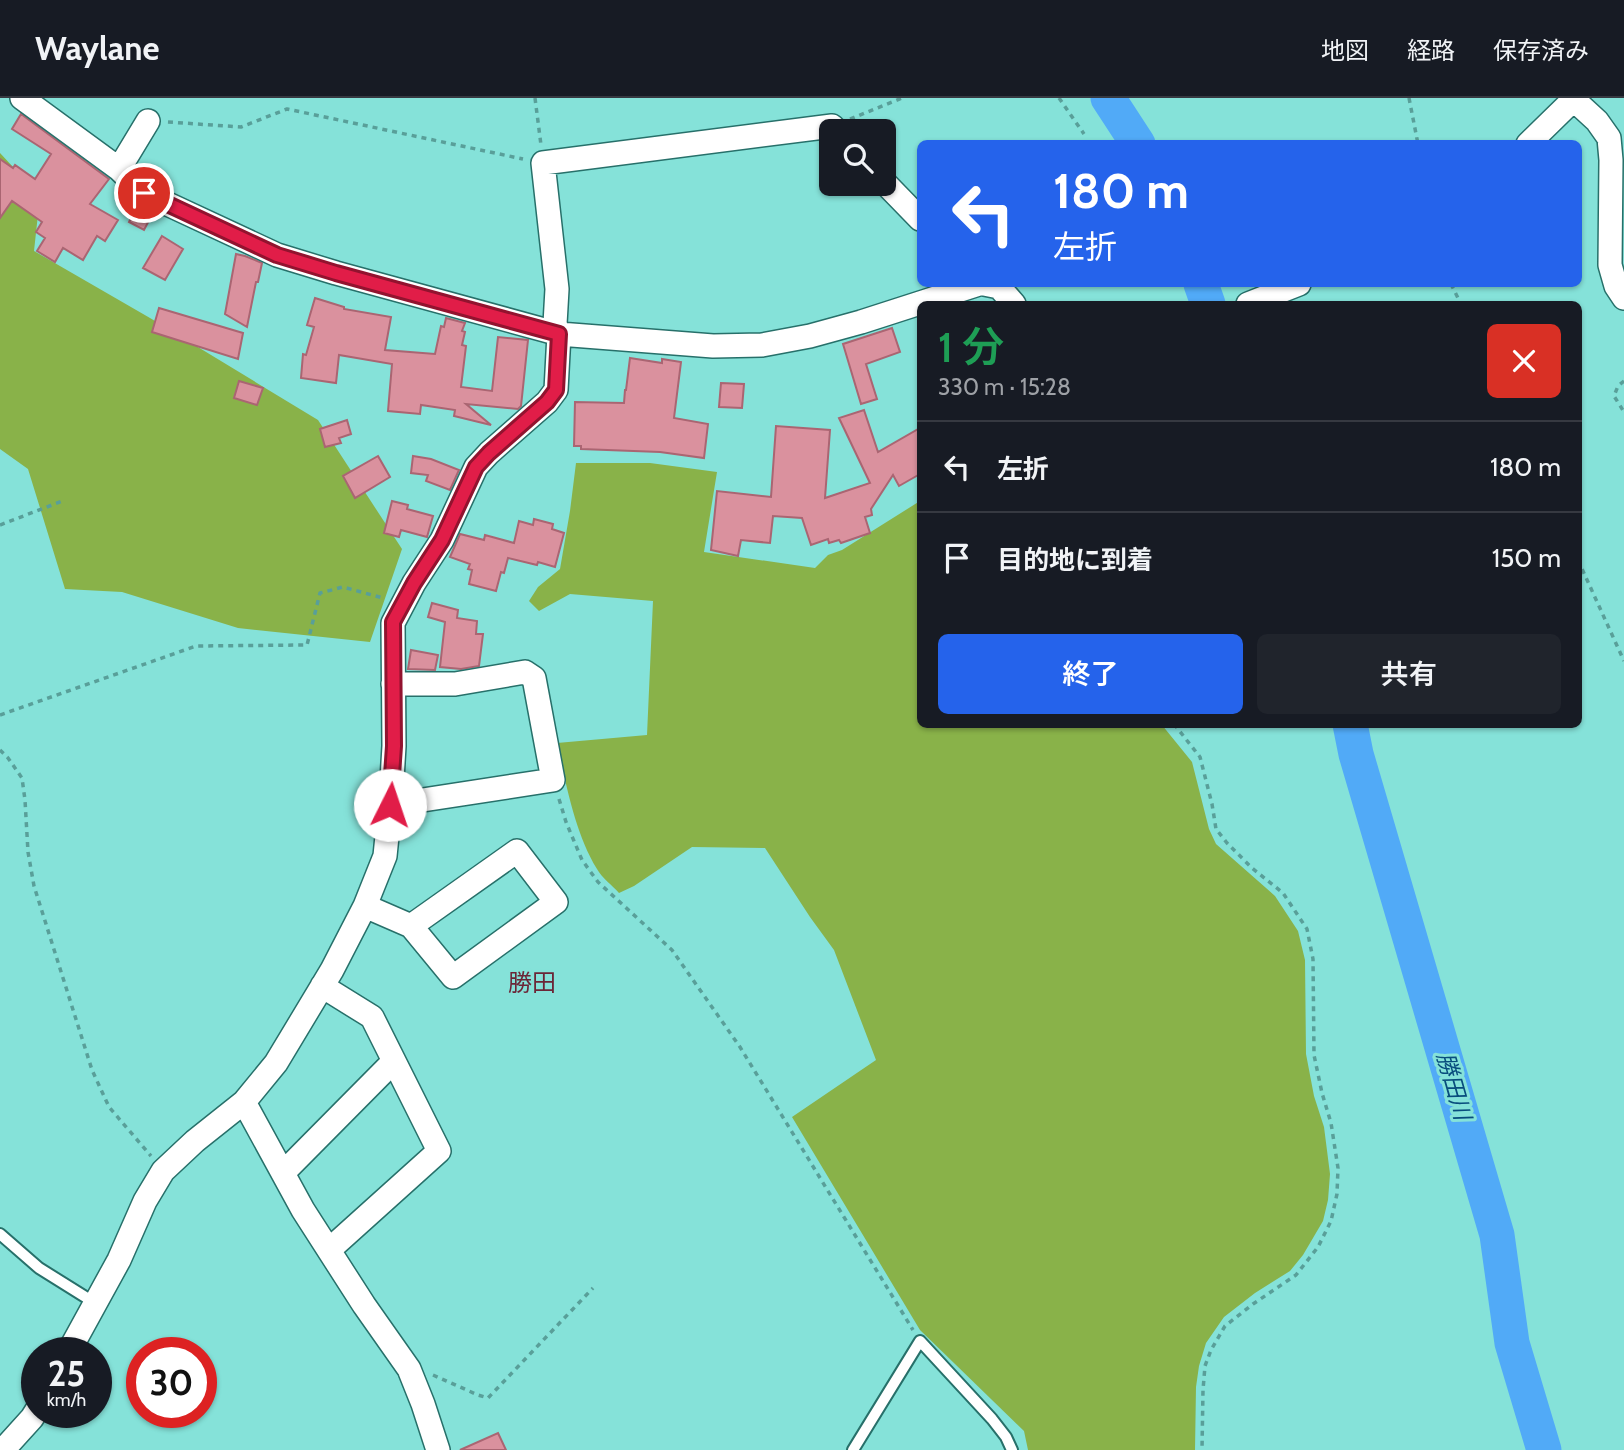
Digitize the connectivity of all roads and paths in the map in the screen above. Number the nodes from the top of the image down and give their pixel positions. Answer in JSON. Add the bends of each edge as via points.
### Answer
{"nodes":[{"id":1,"x":22,"y":98,"type":"edge"},
{"id":2,"x":536,"y":98,"type":"edge"},
{"id":3,"x":902,"y":98,"type":"edge"},
{"id":4,"x":1059,"y":98,"type":"edge"},
{"id":5,"x":1409,"y":98,"type":"edge"},
{"id":6,"x":1573,"y":99,"type":"edge"},
{"id":7,"x":857,"y":119,"type":"edge"},
{"id":8,"x":148,"y":121,"type":"joint"},
{"id":9,"x":819,"y":131,"type":"edge"},
{"id":10,"x":1084,"y":134,"type":"dead end"},
{"id":11,"x":1417,"y":140,"type":"edge"},
{"id":12,"x":1532,"y":140,"type":"edge"},
{"id":13,"x":544,"y":163,"type":"junction"},
{"id":14,"x":119,"y":169,"type":"junction"},
{"id":15,"x":896,"y":194,"type":"edge"},
{"id":16,"x":917,"y":216,"type":"edge"},
{"id":17,"x":972,"y":287,"type":"edge"},
{"id":18,"x":999,"y":287,"type":"edge"},
{"id":19,"x":1292,"y":287,"type":"edge"},
{"id":20,"x":1624,"y":298,"type":"edge"},
{"id":21,"x":928,"y":301,"type":"edge"},
{"id":22,"x":1011,"y":301,"type":"edge"},
{"id":23,"x":1257,"y":301,"type":"edge"},
{"id":24,"x":917,"y":304,"type":"edge"},
{"id":25,"x":559,"y":334,"type":"junction"},
{"id":26,"x":1624,"y":381,"type":"edge"},
{"id":27,"x":1624,"y":412,"type":"edge"},
{"id":28,"x":65,"y":500,"type":"dead end"},
{"id":29,"x":0,"y":525,"type":"edge"},
{"id":30,"x":1582,"y":569,"type":"edge"},
{"id":31,"x":402,"y":604,"type":"junction"},
{"id":32,"x":1624,"y":661,"type":"edge"},
{"id":33,"x":393,"y":684,"type":"junction"},
{"id":34,"x":0,"y":715,"type":"edge"},
{"id":35,"x":1177,"y":728,"type":"edge"},
{"id":36,"x":0,"y":750,"type":"edge"},
{"id":37,"x":553,"y":780,"type":"junction"},
{"id":38,"x":390,"y":805,"type":"junction"},
{"id":39,"x":365,"y":906,"type":"junction"},
{"id":40,"x":411,"y":926,"type":"junction"},
{"id":41,"x":322,"y":986,"type":"junction"},
{"id":42,"x":394,"y":1061,"type":"junction"},
{"id":43,"x":244,"y":1102,"type":"junction"},
{"id":44,"x":163,"y":1171,"type":"junction"},
{"id":45,"x":283,"y":1173,"type":"junction"},
{"id":46,"x":0,"y":1234,"type":"edge"},
{"id":47,"x":329,"y":1250,"type":"junction"},
{"id":48,"x":593,"y":1288,"type":"dead end"},
{"id":49,"x":95,"y":1303,"type":"junction"},
{"id":50,"x":77,"y":1337,"type":"edge"},
{"id":51,"x":920,"y":1341,"type":"junction"},
{"id":52,"x":403,"y":1360,"type":"junction"},
{"id":53,"x":23,"y":1428,"type":"edge"},
{"id":54,"x":3,"y":1450,"type":"edge"},
{"id":55,"x":438,"y":1450,"type":"edge"},
{"id":56,"x":853,"y":1450,"type":"edge"},
{"id":57,"x":1012,"y":1450,"type":"edge"},
{"id":58,"x":1202,"y":1450,"type":"edge"}],
"edges":[{"from":1,"to":14,"type":"street"},
{"from":2,"to":13,"type":"path"},
{"from":3,"to":7,"type":"path"},
{"from":4,"to":10,"type":"path"},
{"from":5,"to":11,"type":"path"},
{"from":6,"to":12,"type":"street"},
{"from":6,"to":20,"type":"street","via":[[1609,138],[1610,265]]},
{"from":8,"to":13,"type":"path","via":[[241,127],[287,109]]},
{"from":8,"to":14,"type":"street"},
{"from":9,"to":13,"type":"street"},
{"from":13,"to":25,"type":"street"},
{"from":14,"to":25,"type":"street","via":[[144,193],[277,255]]},
{"from":15,"to":16,"type":"street"},
{"from":17,"to":21,"type":"street"},
{"from":18,"to":22,"type":"street"},
{"from":19,"to":23,"type":"street"},
{"from":24,"to":25,"type":"street","via":[[762,345],[713,346]]},
{"from":25,"to":31,"type":"street","via":[[556,390],[476,467],[442,540]]},
{"from":26,"to":27,"type":"path","via":[[1614,396]]},
{"from":28,"to":29,"type":"path"},
{"from":30,"to":32,"type":"path"},
{"from":31,"to":33,"type":"street","via":[[393,622]]},
{"from":31,"to":34,"type":"path","via":[[343,587],[320,593],[307,645],[196,646]]},
{"from":33,"to":37,"type":"street","via":[[455,684],[525,672],[534,678]]},
{"from":33,"to":38,"type":"street"},
{"from":35,"to":58,"type":"path","via":[[1200,757],[1216,829],[1283,893],[1307,929],[1313,959],[1314,1055],[1338,1168],[1331,1220],[1318,1247],[1296,1275],[1225,1326],[1211,1350],[1205,1366]]},
{"from":36,"to":44,"type":"path","via":[[22,778],[34,886],[92,1070],[109,1107]]},
{"from":37,"to":38,"type":"street"},
{"from":37,"to":51,"type":"path","via":[[582,860],[598,882],[672,950],[687,971],[740,1047]]},
{"from":38,"to":39,"type":"street","via":[[384,856]]},
{"from":39,"to":40,"type":"street"},
{"from":39,"to":41,"type":"street"},
{"from":40,"to":40,"type":"street","via":[[453,977],[556,902],[517,851]]},
{"from":41,"to":42,"type":"street","via":[[372,1017]]},
{"from":41,"to":43,"type":"street","via":[[276,1063]]},
{"from":42,"to":45,"type":"street"},
{"from":42,"to":47,"type":"street","via":[[439,1151]]},
{"from":43,"to":44,"type":"street"},
{"from":43,"to":45,"type":"street"},
{"from":44,"to":49,"type":"street"},
{"from":45,"to":47,"type":"street"},
{"from":46,"to":49,"type":"lane","via":[[39,1268]]},
{"from":47,"to":52,"type":"street"},
{"from":48,"to":52,"type":"path","via":[[488,1398]]},
{"from":49,"to":50,"type":"street"},
{"from":51,"to":56,"type":"lane"},
{"from":51,"to":57,"type":"lane","via":[[992,1419]]},
{"from":52,"to":55,"type":"street"},
{"from":53,"to":54,"type":"street"}]}
